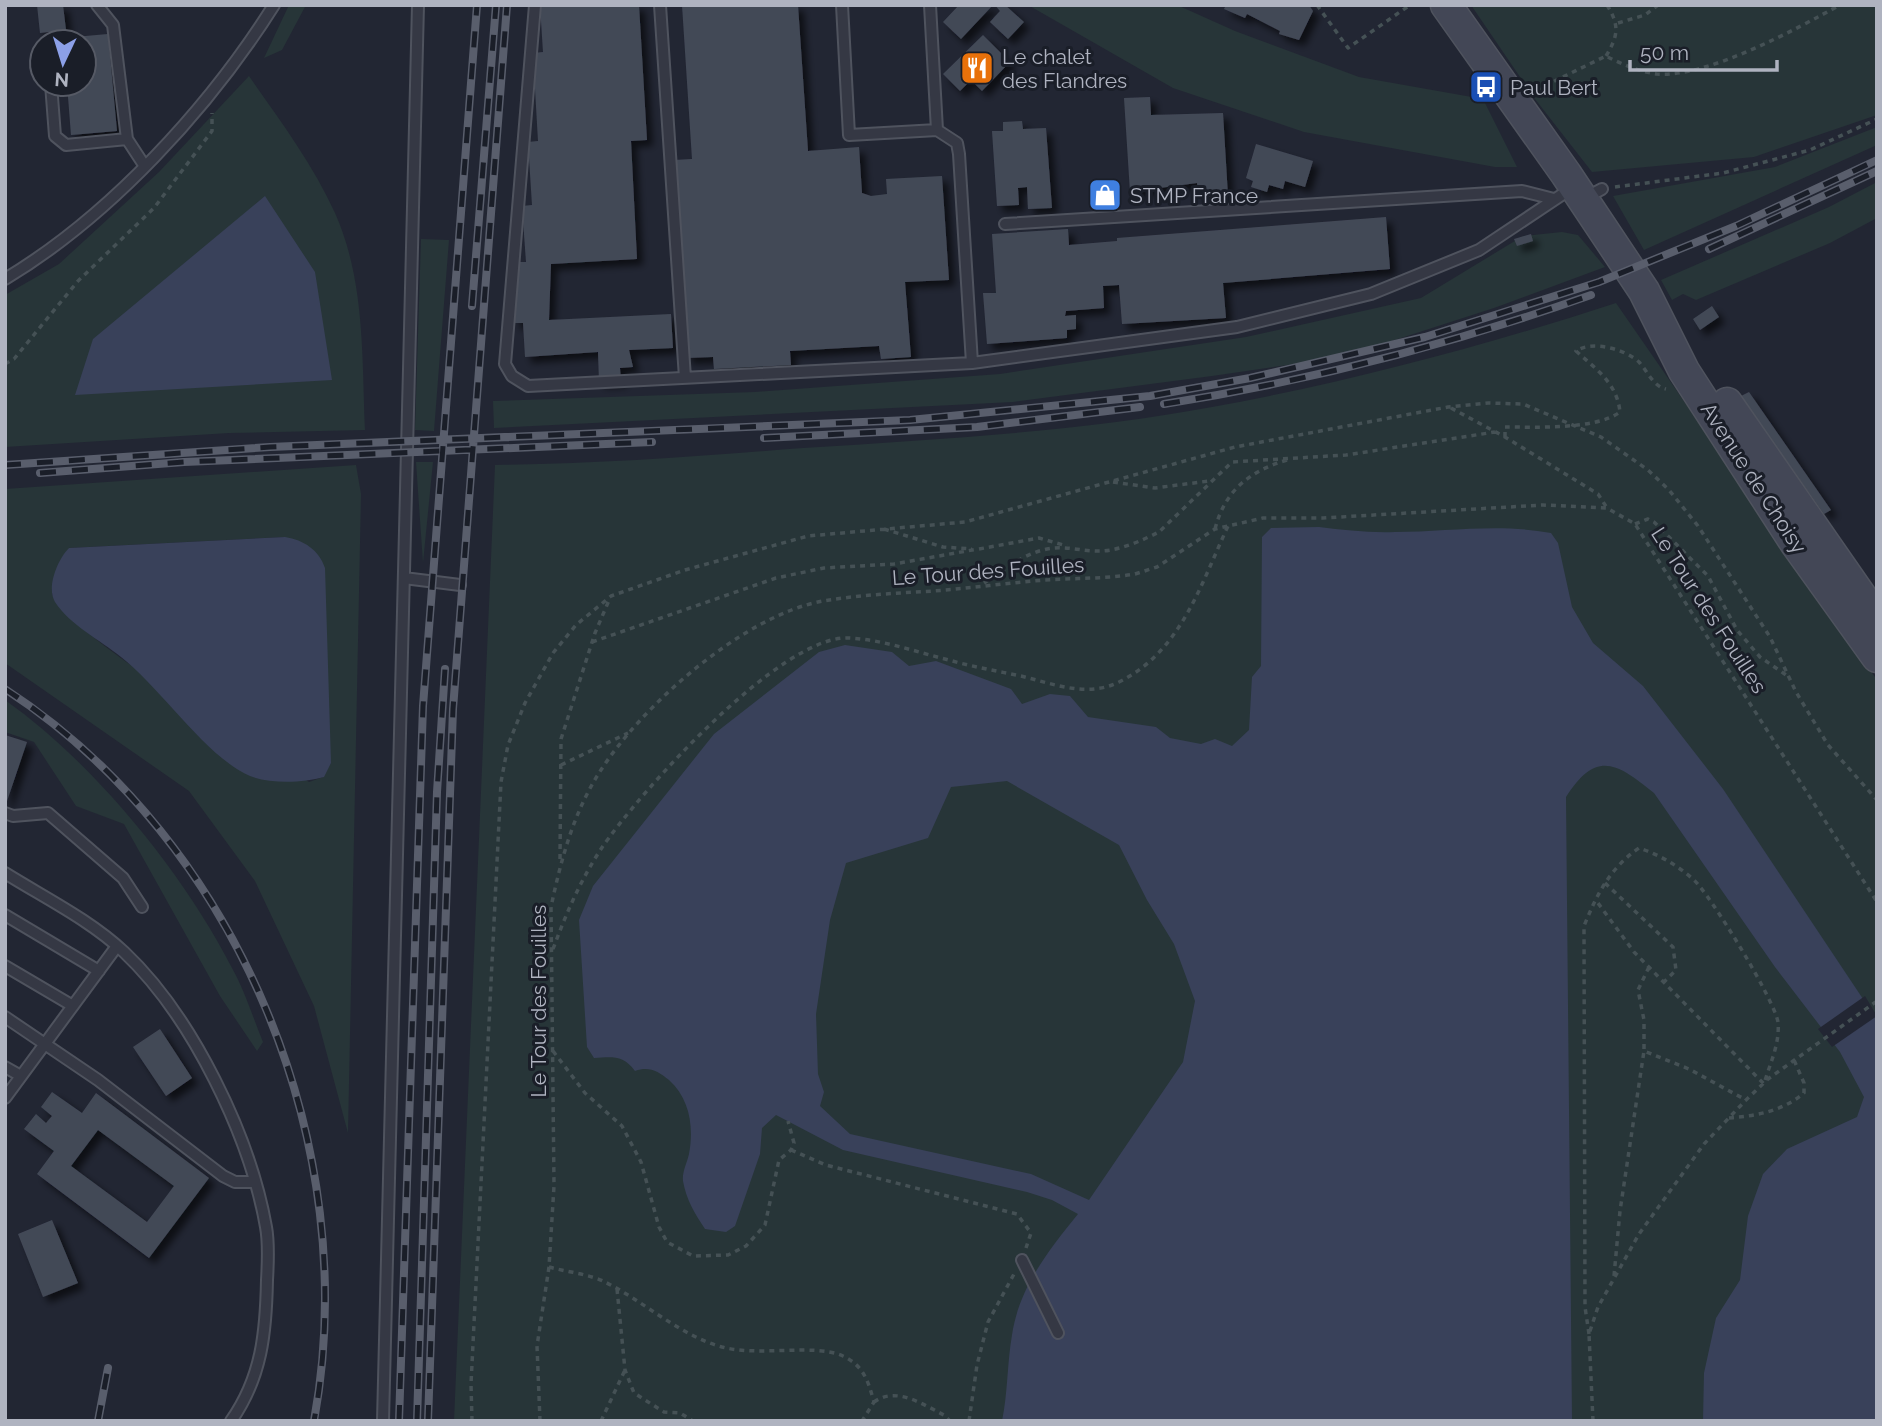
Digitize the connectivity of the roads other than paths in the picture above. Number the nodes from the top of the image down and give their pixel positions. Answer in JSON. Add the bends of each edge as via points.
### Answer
{"nodes":[{"id":1,"x":97,"y":5,"type":"edge"},
{"id":2,"x":274,"y":5,"type":"edge"},
{"id":3,"x":418,"y":5,"type":"edge"},
{"id":4,"x":536,"y":5,"type":"edge"},
{"id":5,"x":660,"y":5,"type":"edge"},
{"id":6,"x":842,"y":5,"type":"edge"},
{"id":7,"x":930,"y":5,"type":"edge"},
{"id":8,"x":1446,"y":5,"type":"edge"},
{"id":9,"x":52,"y":98,"type":"edge"},
{"id":10,"x":937,"y":130,"type":"junction"},
{"id":11,"x":127,"y":139,"type":"junction"},
{"id":12,"x":144,"y":165,"type":"junction"},
{"id":13,"x":1578,"y":193,"type":"junction"},
{"id":14,"x":1005,"y":224,"type":"dead end"},
{"id":15,"x":5,"y":279,"type":"edge"},
{"id":16,"x":1644,"y":291,"type":"junction"},
{"id":17,"x":972,"y":363,"type":"junction"},
{"id":18,"x":685,"y":378,"type":"junction"},
{"id":19,"x":404,"y":578,"type":"junction"},
{"id":20,"x":460,"y":585,"type":"dead end"},
{"id":21,"x":1871,"y":612,"type":"edge"},
{"id":22,"x":5,"y":813,"type":"edge"},
{"id":23,"x":5,"y":873,"type":"edge"},
{"id":24,"x":142,"y":907,"type":"dead end"},
{"id":25,"x":5,"y":915,"type":"edge"},
{"id":26,"x":117,"y":946,"type":"junction"},
{"id":27,"x":5,"y":966,"type":"edge"},
{"id":28,"x":99,"y":971,"type":"junction"},
{"id":29,"x":73,"y":1006,"type":"junction"},
{"id":30,"x":5,"y":1017,"type":"edge"},
{"id":31,"x":47,"y":1044,"type":"junction"},
{"id":32,"x":5,"y":1067,"type":"edge"},
{"id":33,"x":21,"y":1076,"type":"junction"},
{"id":34,"x":5,"y":1098,"type":"edge"},
{"id":35,"x":254,"y":1182,"type":"junction"},
{"id":36,"x":1022,"y":1260,"type":"road end"},
{"id":37,"x":1058,"y":1333,"type":"dead end"},
{"id":38,"x":231,"y":1421,"type":"edge"},
{"id":39,"x":383,"y":1421,"type":"edge"}],
"edges":[{"from":1,"to":11,"type":"lane","via":[[113,25]]},
{"from":2,"to":12,"type":"lane","via":[[244,53]]},
{"from":3,"to":19,"type":"lane"},
{"from":4,"to":18,"type":"lane","via":[[505,364],[512,376],[528,386]]},
{"from":5,"to":18,"type":"lane"},
{"from":6,"to":10,"type":"lane","via":[[849,135]]},
{"from":7,"to":10,"type":"lane"},
{"from":8,"to":13,"type":"main road","name":"Avenue de Choisy"},
{"from":9,"to":11,"type":"lane","via":[[55,136],[66,145]]},
{"from":10,"to":17,"type":"lane","via":[[957,144],[959,154]]},
{"from":11,"to":12,"type":"lane"},
{"from":12,"to":15,"type":"lane","via":[[87,222]]},
{"from":13,"to":14,"type":"lane","via":[[1522,191]]},
{"from":13,"to":16,"type":"main road","name":"Avenue de Choisy"},
{"from":13,"to":17,"type":"lane","via":[[1479,250],[1371,294],[1237,327]]},
{"from":16,"to":21,"type":"main road","name":"Avenue de Choisy","via":[[1672,320]]},
{"from":16,"to":21,"type":"main road","name":"Avenue de Choisy","via":[[1684,371],[1814,569]]},
{"from":17,"to":18,"type":"lane"},
{"from":19,"to":20,"type":"lane"},
{"from":19,"to":39,"type":"lane"},
{"from":22,"to":24,"type":"lane","via":[[48,813],[123,878]]},
{"from":23,"to":26,"type":"lane"},
{"from":25,"to":28,"type":"lane"},
{"from":26,"to":28,"type":"lane"},
{"from":26,"to":35,"type":"lane","via":[[162,993],[189,1036],[240,1139]]},
{"from":27,"to":29,"type":"lane"},
{"from":28,"to":29,"type":"lane"},
{"from":29,"to":31,"type":"lane"},
{"from":30,"to":31,"type":"lane"},
{"from":31,"to":33,"type":"lane"},
{"from":31,"to":35,"type":"lane","via":[[223,1176],[235,1182]]},
{"from":32,"to":33,"type":"lane"},
{"from":33,"to":34,"type":"lane"},
{"from":35,"to":38,"type":"lane","via":[[267,1228],[266,1321],[261,1362]]},
{"from":36,"to":37,"type":"lane"}]}
